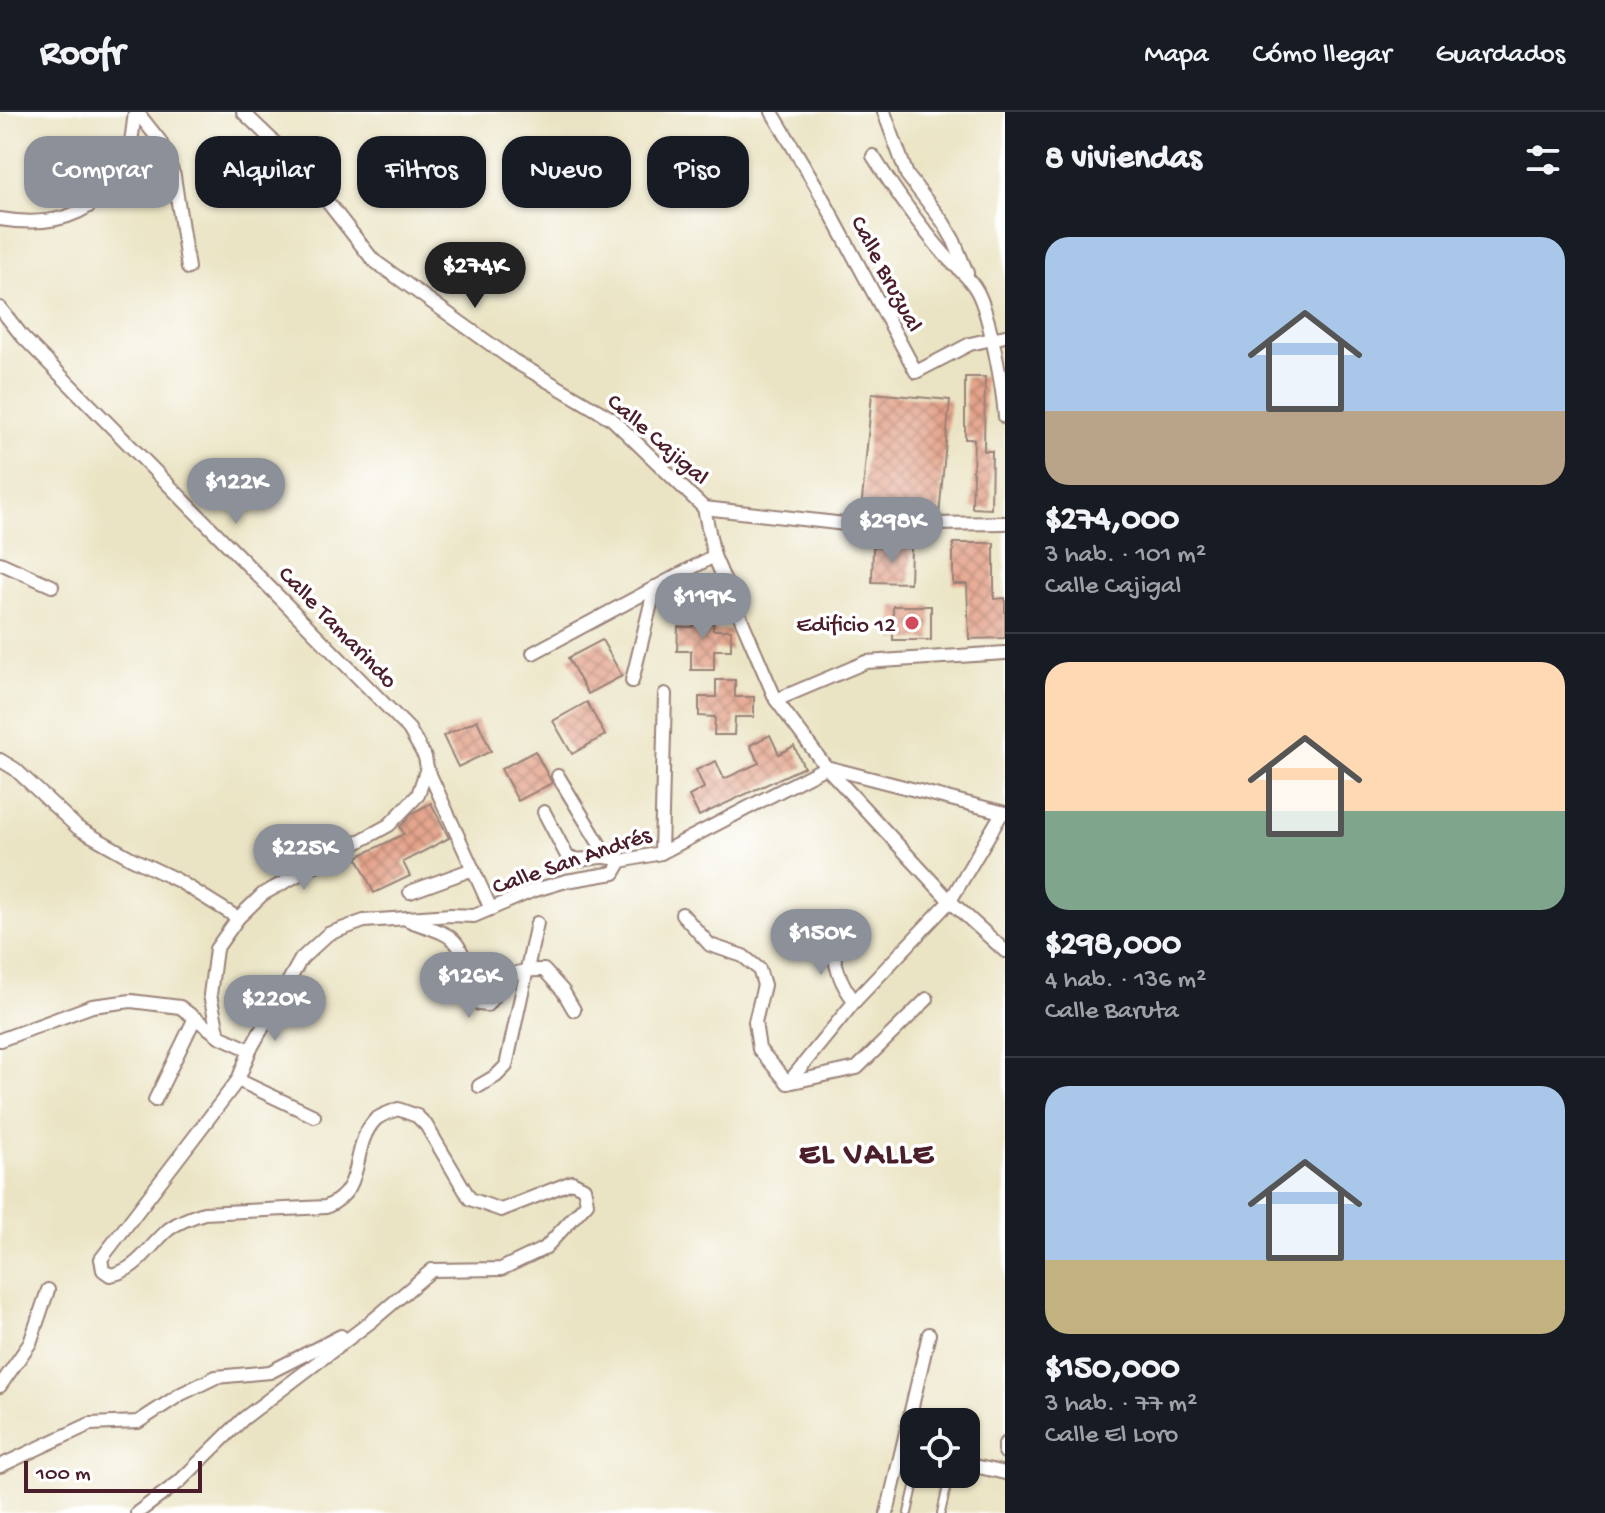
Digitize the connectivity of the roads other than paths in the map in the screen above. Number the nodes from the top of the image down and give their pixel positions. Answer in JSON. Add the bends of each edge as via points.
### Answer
{"nodes":[{"id":1,"x":136,"y":112,"type":"edge"},
{"id":2,"x":243,"y":112,"type":"edge"},
{"id":3,"x":772,"y":112,"type":"edge"},
{"id":4,"x":884,"y":112,"type":"edge"},
{"id":5,"x":873,"y":156,"type":"dead end"},
{"id":6,"x":0,"y":219,"type":"edge"},
{"id":7,"x":188,"y":268,"type":"dead end"},
{"id":8,"x":968,"y":276,"type":"junction"},
{"id":9,"x":0,"y":308,"type":"edge"},
{"id":10,"x":1005,"y":336,"type":"edge"},
{"id":11,"x":991,"y":339,"type":"junction"},
{"id":12,"x":1005,"y":410,"type":"edge"},
{"id":13,"x":1005,"y":417,"type":"edge"},
{"id":14,"x":704,"y":508,"type":"junction"},
{"id":15,"x":1005,"y":523,"type":"edge"},
{"id":16,"x":714,"y":556,"type":"junction"},
{"id":17,"x":0,"y":563,"type":"edge"},
{"id":18,"x":52,"y":586,"type":"dead end"},
{"id":19,"x":655,"y":587,"type":"junction"},
{"id":20,"x":533,"y":653,"type":"dead end"},
{"id":21,"x":1005,"y":653,"type":"edge"},
{"id":22,"x":632,"y":681,"type":"dead end"},
{"id":23,"x":665,"y":694,"type":"dead end"},
{"id":24,"x":776,"y":700,"type":"junction"},
{"id":25,"x":0,"y":760,"type":"edge"},
{"id":26,"x":826,"y":767,"type":"junction"},
{"id":27,"x":427,"y":768,"type":"junction"},
{"id":28,"x":558,"y":776,"type":"dead end"},
{"id":29,"x":544,"y":812,"type":"dead end"},
{"id":30,"x":1004,"y":813,"type":"edge"},
{"id":31,"x":661,"y":853,"type":"junction"},
{"id":32,"x":606,"y":855,"type":"junction"},
{"id":33,"x":621,"y":861,"type":"junction"},
{"id":34,"x":473,"y":869,"type":"junction"},
{"id":35,"x":410,"y":892,"type":"dead end"},
{"id":36,"x":950,"y":901,"type":"junction"},
{"id":37,"x":491,"y":909,"type":"junction"},
{"id":38,"x":682,"y":914,"type":"dead end"},
{"id":39,"x":238,"y":918,"type":"junction"},
{"id":40,"x":405,"y":919,"type":"junction"},
{"id":41,"x":537,"y":923,"type":"dead end"},
{"id":42,"x":829,"y":931,"type":"dead end"},
{"id":43,"x":1005,"y":951,"type":"edge"},
{"id":44,"x":529,"y":970,"type":"junction"},
{"id":45,"x":927,"y":999,"type":"dead end"},
{"id":46,"x":855,"y":1001,"type":"junction"},
{"id":47,"x":574,"y":1010,"type":"dead end"},
{"id":48,"x":195,"y":1018,"type":"junction"},
{"id":49,"x":219,"y":1036,"type":"junction"},
{"id":50,"x":0,"y":1040,"type":"edge"},
{"id":51,"x":250,"y":1050,"type":"junction"},
{"id":52,"x":238,"y":1080,"type":"junction"},
{"id":53,"x":788,"y":1083,"type":"junction"},
{"id":54,"x":479,"y":1086,"type":"dead end"},
{"id":55,"x":155,"y":1100,"type":"dead end"},
{"id":56,"x":314,"y":1116,"type":"dead end"},
{"id":57,"x":48,"y":1290,"type":"dead end"},
{"id":58,"x":373,"y":1320,"type":"junction"},
{"id":59,"x":929,"y":1334,"type":"dead end"},
{"id":60,"x":0,"y":1386,"type":"edge"},
{"id":61,"x":910,"y":1408,"type":"edge"},
{"id":62,"x":1005,"y":1444,"type":"edge"},
{"id":63,"x":900,"y":1450,"type":"edge"},
{"id":64,"x":1005,"y":1452,"type":"edge"},
{"id":65,"x":0,"y":1466,"type":"edge"},
{"id":66,"x":980,"y":1467,"type":"edge"},
{"id":67,"x":1005,"y":1473,"type":"edge"},
{"id":68,"x":914,"y":1488,"type":"edge"},
{"id":69,"x":947,"y":1488,"type":"edge"},
{"id":70,"x":137,"y":1513,"type":"edge"},
{"id":71,"x":887,"y":1513,"type":"edge"},
{"id":72,"x":908,"y":1513,"type":"edge"},
{"id":73,"x":941,"y":1513,"type":"edge"}],
"edges":[{"from":1,"to":6,"type":"street","via":[[128,157],[103,197],[54,221]]},
{"from":1,"to":7,"type":"street","via":[[160,141],[174,176]]},
{"from":2,"to":14,"type":"street","name":"Calle Cajigal","via":[[301,168],[373,260],[514,361],[612,419]]},
{"from":3,"to":11,"type":"street","name":"Calle Bruzual","via":[[916,372]]},
{"from":4,"to":8,"type":"street","via":[[907,175],[943,222]]},
{"from":5,"to":8,"type":"street","via":[[900,200]]},
{"from":8,"to":11,"type":"street","via":[[979,294]]},
{"from":9,"to":27,"type":"street","name":"Calle Tamarindo","via":[[409,729]]},
{"from":10,"to":11,"type":"street","name":"Calle Bruzual"},
{"from":11,"to":12,"type":"street"},
{"from":12,"to":13,"type":"street"},
{"from":14,"to":15,"type":"street","via":[[854,525]]},
{"from":14,"to":16,"type":"street","name":"Calle Cajigal"},
{"from":16,"to":19,"type":"street"},
{"from":16,"to":24,"type":"street","name":"Calle Cajigal"},
{"from":17,"to":18,"type":"street"},
{"from":19,"to":20,"type":"street"},
{"from":19,"to":22,"type":"street"},
{"from":21,"to":24,"type":"street","via":[[866,662]]},
{"from":23,"to":31,"type":"street"},
{"from":24,"to":26,"type":"street","name":"Calle Cajigal"},
{"from":25,"to":39,"type":"street","via":[[78,828]]},
{"from":26,"to":30,"type":"street"},
{"from":26,"to":31,"type":"street","name":"Calle San Andrés"},
{"from":26,"to":36,"type":"street","name":"Calle Cajigal"},
{"from":27,"to":34,"type":"street","name":"Calle Tamarindo"},
{"from":27,"to":39,"type":"street","via":[[418,795],[389,825],[263,894]]},
{"from":28,"to":32,"type":"street"},
{"from":29,"to":32,"type":"street","via":[[568,858]]},
{"from":30,"to":36,"type":"street"},
{"from":31,"to":33,"type":"street","name":"Calle San Andrés"},
{"from":32,"to":33,"type":"street"},
{"from":33,"to":37,"type":"street","name":"Calle San Andrés","via":[[614,873],[555,884]]},
{"from":34,"to":35,"type":"street"},
{"from":34,"to":37,"type":"street","name":"Calle Tamarindo"},
{"from":36,"to":43,"type":"street","name":"Calle Cajigal"},
{"from":36,"to":46,"type":"street"},
{"from":37,"to":40,"type":"street","name":"Calle San Andrés","via":[[474,916]]},
{"from":38,"to":53,"type":"street","via":[[710,945],[743,956],[759,969],[764,985],[755,1022],[759,1049]]},
{"from":39,"to":49,"type":"street","via":[[216,949],[210,995]]},
{"from":40,"to":44,"type":"street","via":[[454,938],[479,1004],[487,1005],[512,973]]},
{"from":40,"to":51,"type":"street","name":"Calle San Andrés","via":[[364,921],[319,940],[301,959]]},
{"from":41,"to":44,"type":"street"},
{"from":42,"to":46,"type":"street","via":[[842,981]]},
{"from":44,"to":47,"type":"street","via":[[544,970]]},
{"from":44,"to":54,"type":"street","via":[[506,1066]]},
{"from":45,"to":53,"type":"street","via":[[857,1068]]},
{"from":46,"to":53,"type":"street"},
{"from":48,"to":49,"type":"street"},
{"from":48,"to":50,"type":"street","via":[[180,1007],[131,1001],[92,1006]]},
{"from":48,"to":55,"type":"street"},
{"from":49,"to":51,"type":"street"},
{"from":51,"to":52,"type":"street","name":"Calle San Andrés"},
{"from":52,"to":56,"type":"street"},
{"from":52,"to":58,"type":"street","name":"Calle San Andrés","via":[[101,1259],[110,1275],[126,1273],[185,1219],[204,1213],[326,1207],[342,1200],[376,1118],[398,1109],[426,1125],[470,1199],[501,1210],[572,1182],[584,1188],[587,1203],[545,1248],[501,1269],[432,1270]]},
{"from":57,"to":60,"type":"street","via":[[30,1343]]},
{"from":58,"to":65,"type":"street","via":[[270,1372],[216,1377],[138,1422],[90,1424]]},
{"from":58,"to":70,"type":"street","via":[[243,1419],[179,1482]]},
{"from":59,"to":61,"type":"street"},
{"from":62,"to":64,"type":"street"},
{"from":63,"to":71,"type":"street"},
{"from":66,"to":67,"type":"street"},
{"from":68,"to":72,"type":"lane"},
{"from":69,"to":73,"type":"lane"}]}
